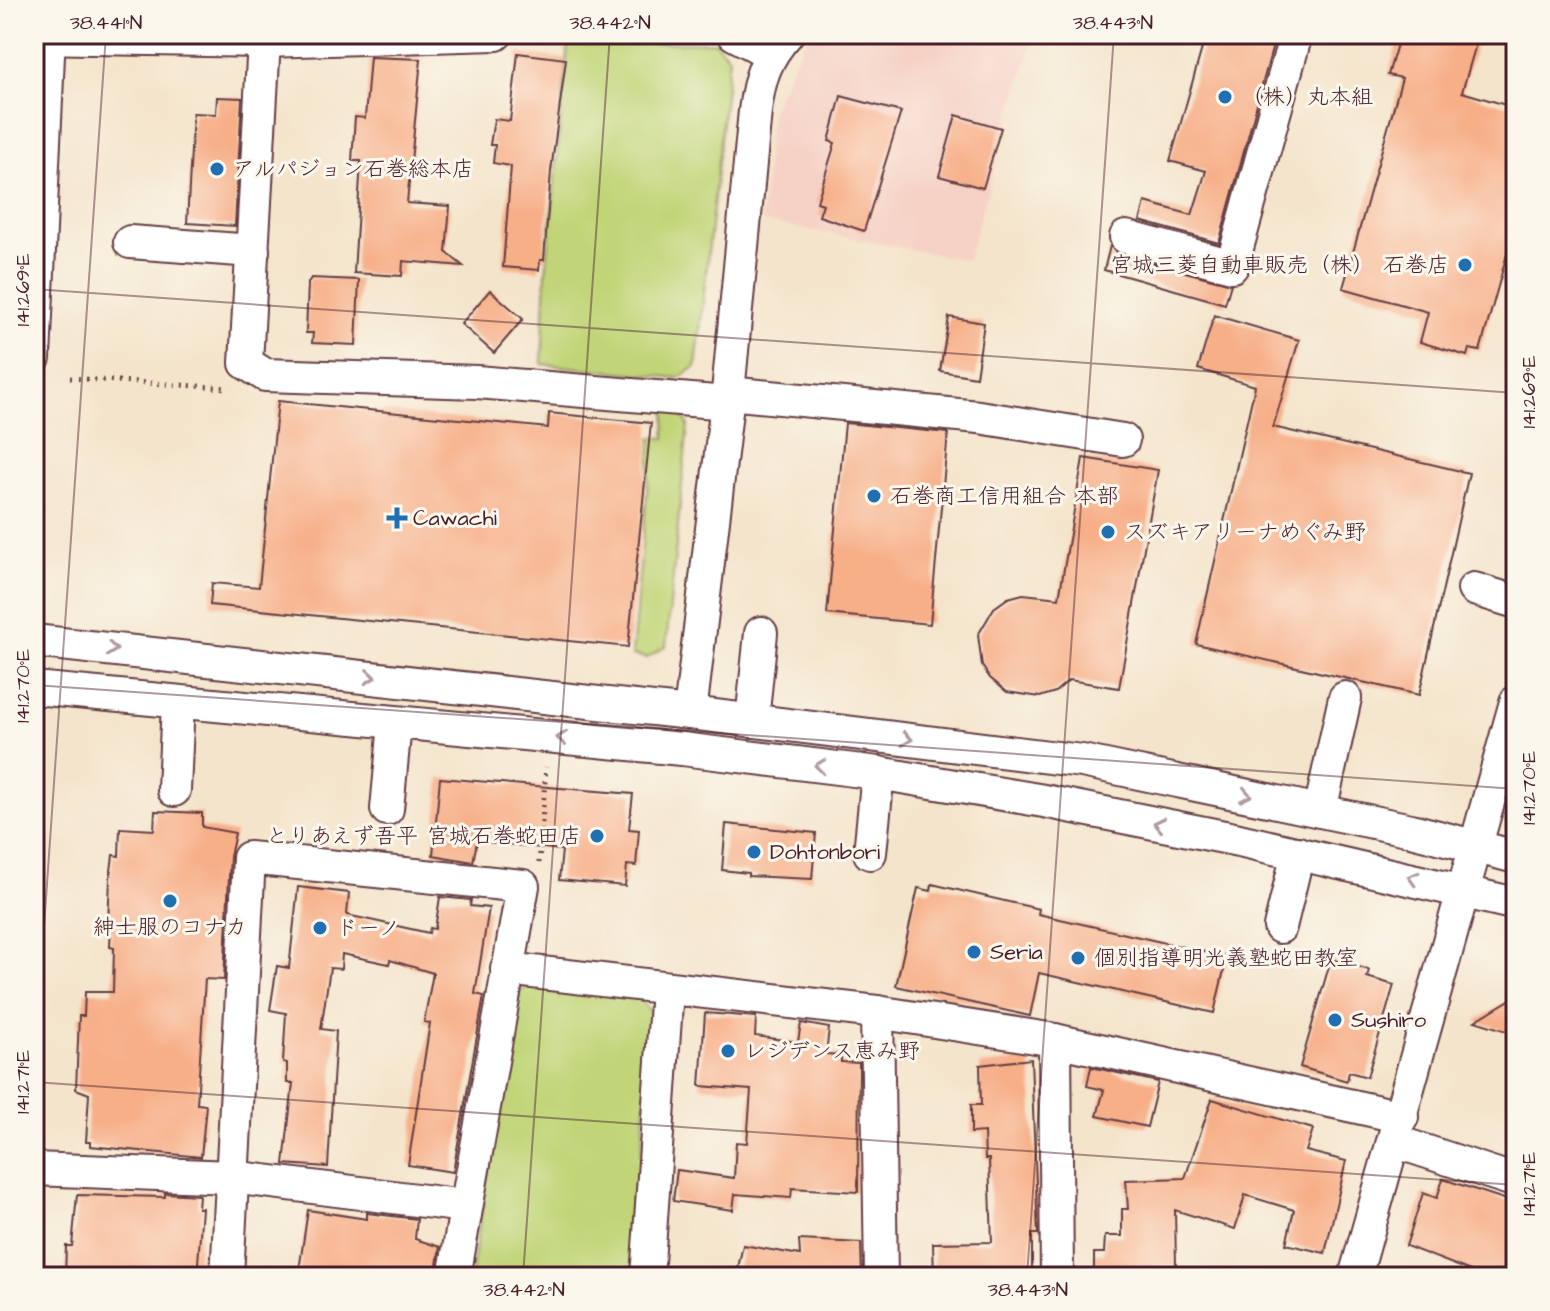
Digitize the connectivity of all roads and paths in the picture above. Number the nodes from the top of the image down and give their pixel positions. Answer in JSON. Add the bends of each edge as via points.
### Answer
{"nodes":[{"id":1,"x":496,"y":34,"type":"edge"},
{"id":2,"x":734,"y":34,"type":"edge"},
{"id":3,"x":1296,"y":34,"type":"edge"},
{"id":4,"x":44,"y":36,"type":"edge"},
{"id":5,"x":264,"y":41,"type":"junction"},
{"id":6,"x":779,"y":43,"type":"edge"},
{"id":7,"x":1126,"y":237,"type":"dead end"},
{"id":8,"x":130,"y":242,"type":"dead end"},
{"id":9,"x":253,"y":251,"type":"junction"},
{"id":10,"x":34,"y":358,"type":"edge"},
{"id":11,"x":70,"y":378,"type":"dead end"},
{"id":12,"x":240,"y":388,"type":"dead end"},
{"id":13,"x":727,"y":398,"type":"junction"},
{"id":14,"x":1123,"y":440,"type":"dead end"},
{"id":15,"x":1474,"y":589,"type":"dead end"},
{"id":16,"x":1516,"y":602,"type":"edge"},
{"id":17,"x":761,"y":633,"type":"dead end"},
{"id":18,"x":34,"y":641,"type":"edge"},
{"id":19,"x":34,"y":688,"type":"edge"},
{"id":20,"x":1345,"y":698,"type":"dead end"},
{"id":21,"x":178,"y":702,"type":"junction"},
{"id":22,"x":1516,"y":702,"type":"edge"},
{"id":23,"x":690,"y":713,"type":"junction"},
{"id":24,"x":752,"y":721,"type":"junction"},
{"id":25,"x":395,"y":724,"type":"junction"},
{"id":26,"x":546,"y":767,"type":"dead end"},
{"id":27,"x":878,"y":773,"type":"junction"},
{"id":28,"x":174,"y":790,"type":"dead end"},
{"id":29,"x":387,"y":809,"type":"dead end"},
{"id":30,"x":1320,"y":811,"type":"junction"},
{"id":31,"x":1477,"y":846,"type":"junction"},
{"id":32,"x":870,"y":853,"type":"dead end"},
{"id":33,"x":1298,"y":853,"type":"junction"},
{"id":34,"x":1516,"y":857,"type":"edge"},
{"id":35,"x":523,"y":886,"type":"junction"},
{"id":36,"x":1464,"y":893,"type":"junction"},
{"id":37,"x":1516,"y":904,"type":"edge"},
{"id":38,"x":1280,"y":927,"type":"dead end"},
{"id":39,"x":507,"y":969,"type":"junction"},
{"id":40,"x":667,"y":989,"type":"junction"},
{"id":41,"x":877,"y":1012,"type":"junction"},
{"id":42,"x":1055,"y":1040,"type":"junction"},
{"id":43,"x":1398,"y":1129,"type":"junction"},
{"id":44,"x":34,"y":1169,"type":"edge"},
{"id":45,"x":231,"y":1177,"type":"junction"},
{"id":46,"x":1516,"y":1181,"type":"edge"},
{"id":47,"x":465,"y":1206,"type":"junction"},
{"id":48,"x":227,"y":1277,"type":"edge"},
{"id":49,"x":454,"y":1277,"type":"edge"},
{"id":50,"x":647,"y":1277,"type":"edge"},
{"id":51,"x":881,"y":1277,"type":"edge"},
{"id":52,"x":1057,"y":1277,"type":"edge"},
{"id":53,"x":1355,"y":1277,"type":"edge"}],
"edges":[{"from":1,"to":5,"type":"street"},
{"from":2,"to":6,"type":"street"},
{"from":3,"to":7,"type":"street","via":[[1232,266]]},
{"from":4,"to":5,"type":"street"},
{"from":4,"to":10,"type":"street"},
{"from":5,"to":9,"type":"street"},
{"from":6,"to":13,"type":"street","via":[[759,77]]},
{"from":8,"to":9,"type":"street"},
{"from":9,"to":13,"type":"street","via":[[246,363],[265,375]]},
{"from":11,"to":12,"type":"path"},
{"from":13,"to":14,"type":"street","via":[[979,417]]},
{"from":13,"to":23,"type":"street"},
{"from":15,"to":16,"type":"street"},
{"from":17,"to":24,"type":"street"},
{"from":18,"to":23,"type":"street","one_way":true},
{"from":19,"to":21,"type":"street"},
{"from":20,"to":30,"type":"street"},
{"from":21,"to":25,"type":"street"},
{"from":21,"to":28,"type":"street"},
{"from":22,"to":31,"type":"street"},
{"from":23,"to":24,"type":"street"},
{"from":24,"to":30,"type":"street","one_way":true,"via":[[1082,761]]},
{"from":27,"to":25,"type":"street","one_way":true,"via":[[682,749]]},
{"from":25,"to":29,"type":"street"},
{"from":26,"to":35,"type":"path","via":[[539,867]]},
{"from":27,"to":32,"type":"street"},
{"from":33,"to":27,"type":"street","one_way":true},
{"from":30,"to":31,"type":"street"},
{"from":31,"to":34,"type":"street"},
{"from":31,"to":36,"type":"street"},
{"from":36,"to":33,"type":"street","one_way":true},
{"from":33,"to":38,"type":"street"},
{"from":35,"to":39,"type":"street"},
{"from":35,"to":45,"type":"street","via":[[249,858]]},
{"from":36,"to":37,"type":"street"},
{"from":36,"to":43,"type":"street"},
{"from":39,"to":40,"type":"street"},
{"from":39,"to":47,"type":"street"},
{"from":40,"to":41,"type":"street"},
{"from":40,"to":50,"type":"street"},
{"from":41,"to":42,"type":"street"},
{"from":41,"to":51,"type":"street"},
{"from":42,"to":43,"type":"street"},
{"from":42,"to":52,"type":"street"},
{"from":43,"to":46,"type":"street"},
{"from":43,"to":53,"type":"street"},
{"from":44,"to":45,"type":"street"},
{"from":45,"to":47,"type":"street"},
{"from":45,"to":48,"type":"street"},
{"from":47,"to":49,"type":"street"}]}
